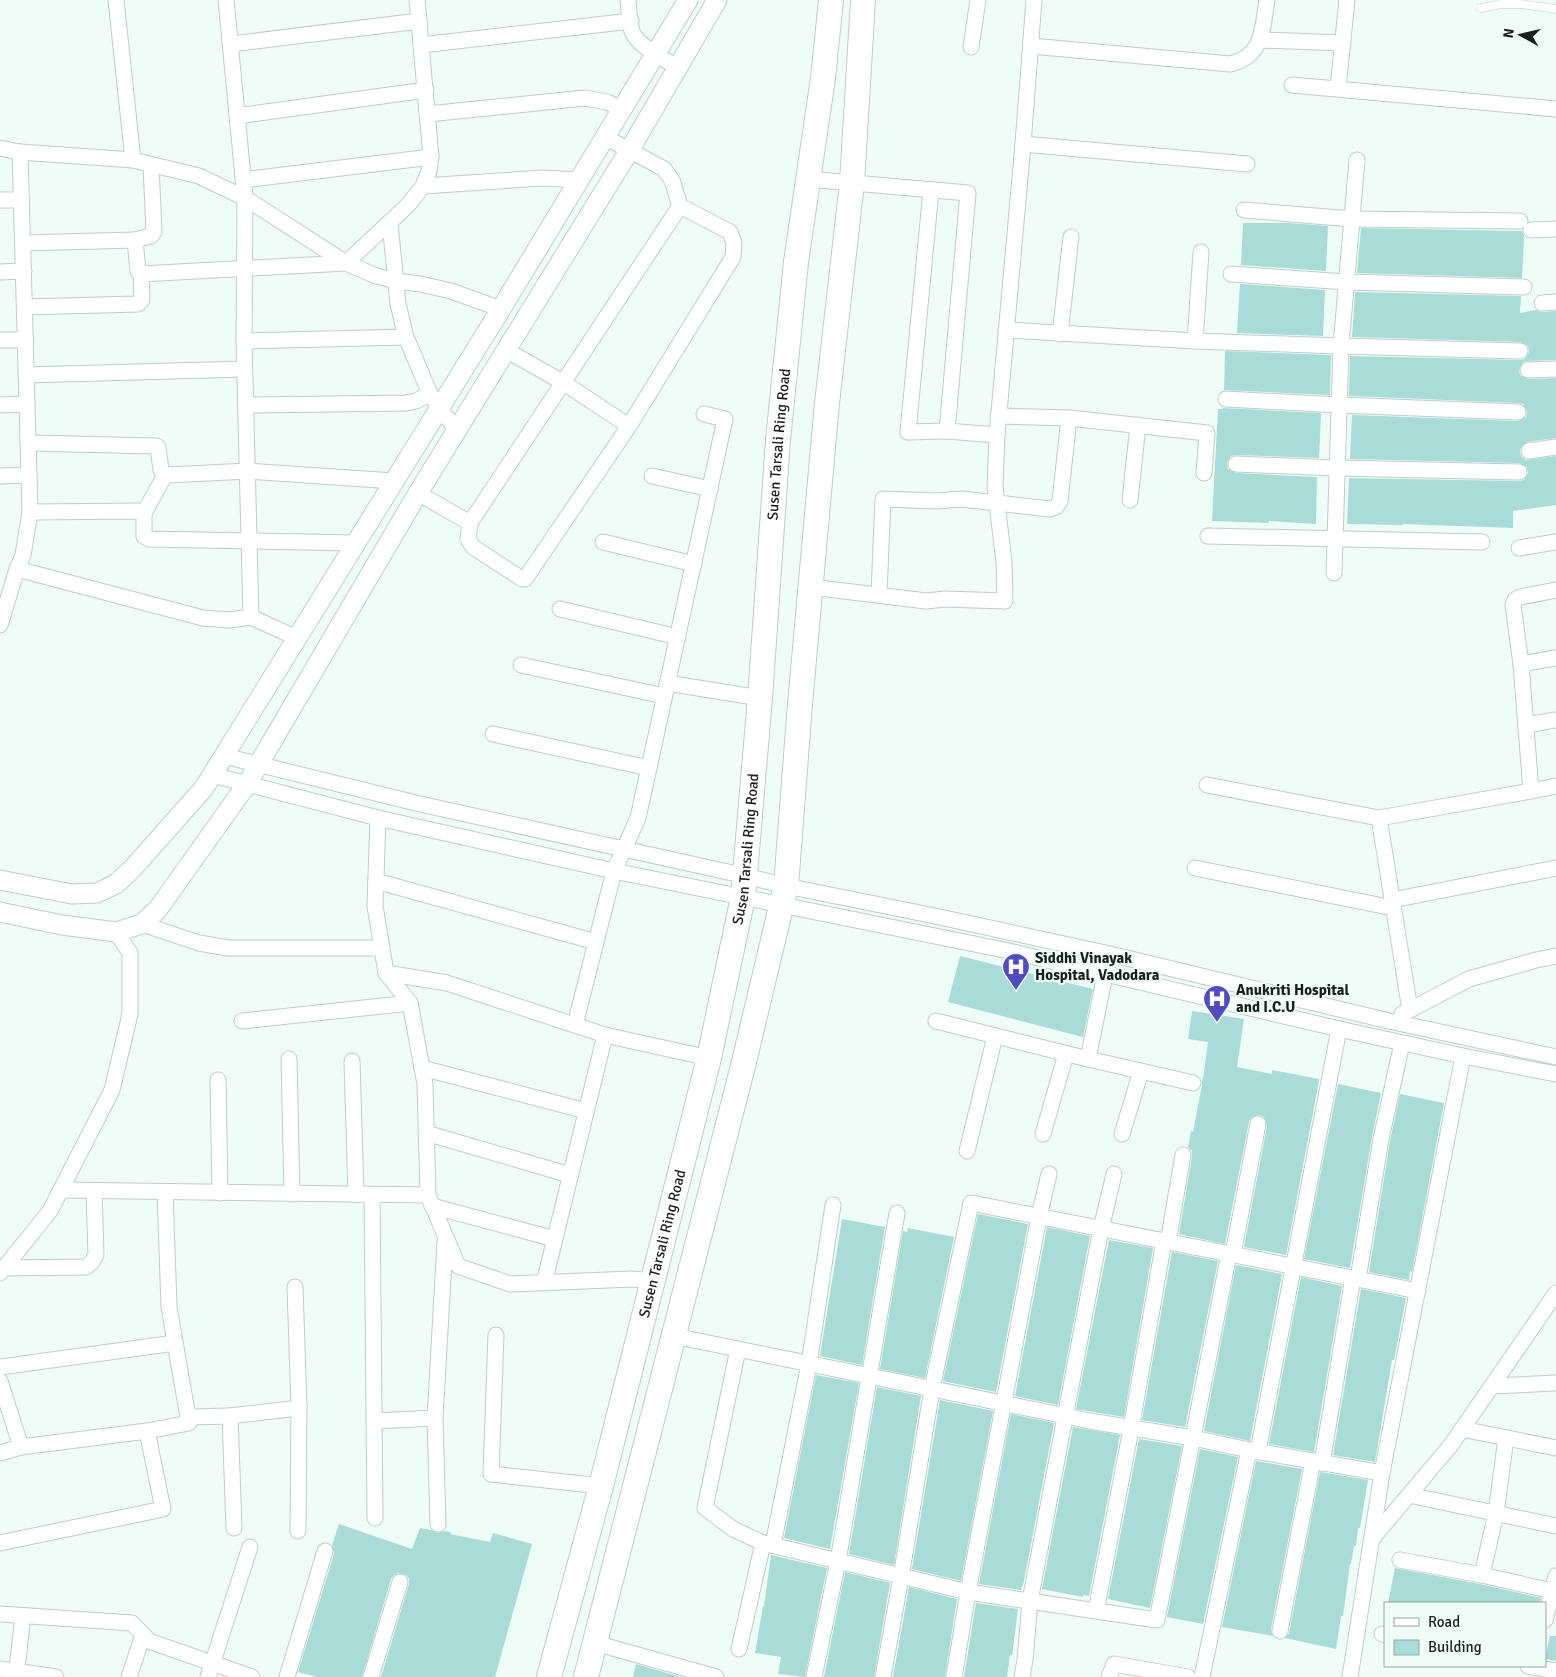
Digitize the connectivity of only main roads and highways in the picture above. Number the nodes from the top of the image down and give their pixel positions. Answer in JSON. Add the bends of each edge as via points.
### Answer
{"nodes":[{"id":1,"x":831,"y":0,"type":"edge"},
{"id":2,"x":863,"y":0,"type":"edge"},
{"id":3,"x":549,"y":1677,"type":"edge"},
{"id":4,"x":586,"y":1677,"type":"edge"}],
"edges":[{"from":1,"to":3,"type":"main road","name":"Susen Tarsali Ring Road","via":[[796,262],[778,440],[744,887],[709,1058],[601,1486]]},
{"from":2,"to":4,"type":"main road","via":[[852,183],[827,403],[784,896],[744,1066]]}]}
